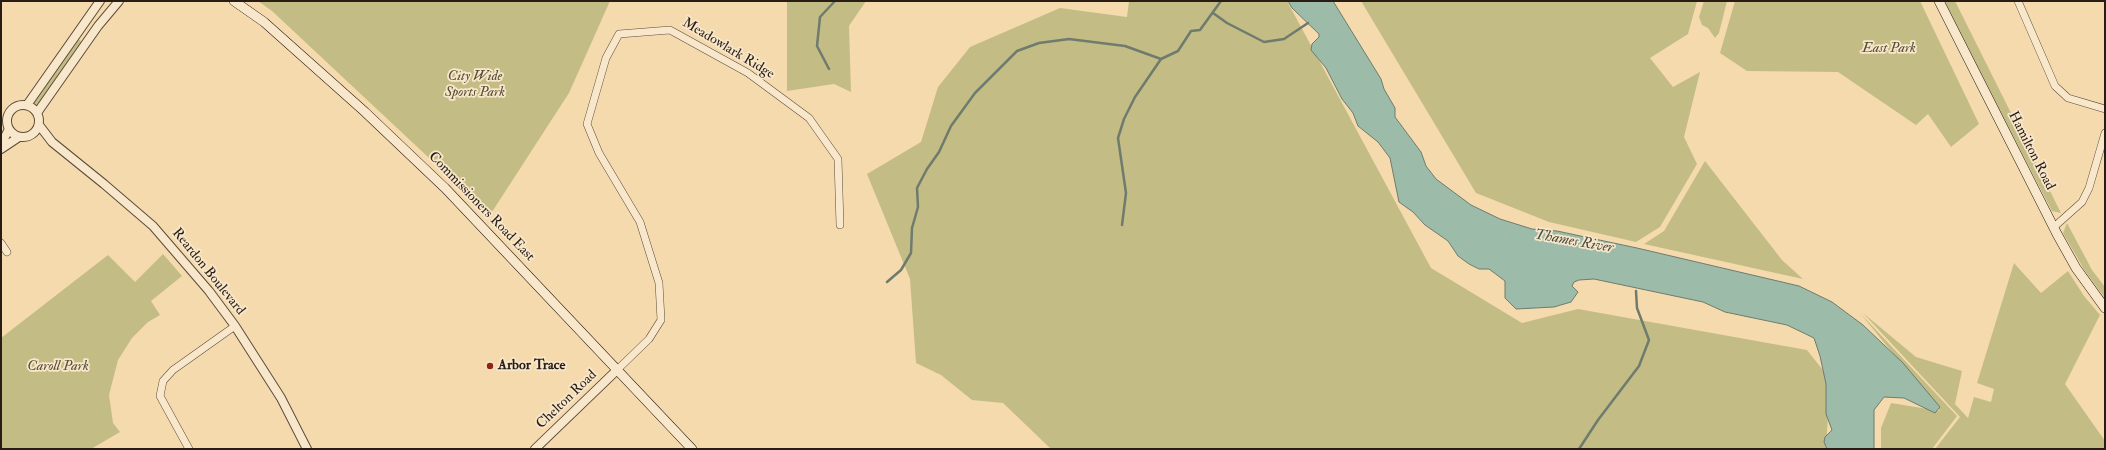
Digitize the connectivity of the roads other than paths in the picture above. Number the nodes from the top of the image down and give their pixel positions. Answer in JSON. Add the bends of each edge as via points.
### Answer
{"nodes":[{"id":1,"x":100,"y":1,"type":"edge"},
{"id":2,"x":119,"y":1,"type":"edge"},
{"id":3,"x":234,"y":1,"type":"edge"},
{"id":4,"x":1939,"y":1,"type":"edge"},
{"id":5,"x":2018,"y":1,"type":"edge"},
{"id":6,"x":27,"y":105,"type":"junction"},
{"id":7,"x":2105,"y":109,"type":"edge"},
{"id":8,"x":37,"y":113,"type":"junction"},
{"id":9,"x":39,"y":125,"type":"junction"},
{"id":10,"x":9,"y":129,"type":"junction"},
{"id":11,"x":2105,"y":133,"type":"edge"},
{"id":12,"x":31,"y":135,"type":"junction"},
{"id":13,"x":19,"y":137,"type":"junction"},
{"id":14,"x":52,"y":142,"type":"junction"},
{"id":15,"x":1,"y":145,"type":"edge"},
{"id":16,"x":1,"y":149,"type":"edge"},
{"id":17,"x":840,"y":225,"type":"dead end"},
{"id":18,"x":2054,"y":228,"type":"junction"},
{"id":19,"x":1,"y":243,"type":"edge"},
{"id":20,"x":7,"y":252,"type":"dead end"},
{"id":21,"x":2105,"y":308,"type":"edge"},
{"id":22,"x":235,"y":326,"type":"junction"},
{"id":23,"x":617,"y":370,"type":"junction"},
{"id":24,"x":189,"y":449,"type":"edge"},
{"id":25,"x":307,"y":449,"type":"edge"},
{"id":26,"x":535,"y":449,"type":"edge"},
{"id":27,"x":692,"y":449,"type":"edge"}],
"edges":[{"from":1,"to":6,"type":"street"},
{"from":2,"to":8,"type":"street","via":[[98,26]]},
{"from":3,"to":23,"type":"main road","name":"Commissioners Road East","via":[[264,22],[445,188]]},
{"from":4,"to":18,"type":"main road","name":"Hamilton Road"},
{"from":5,"to":7,"type":"street","via":[[2055,86],[2068,98]]},
{"from":6,"to":8,"type":"street"},
{"from":6,"to":10,"type":"street","via":[[20,105],[10,111],[7,123]]},
{"from":8,"to":9,"type":"street"},
{"from":9,"to":12,"type":"street"},
{"from":9,"to":14,"type":"street","name":"Reardon Boulevard"},
{"from":10,"to":13,"type":"street"},
{"from":10,"to":15,"type":"street"},
{"from":11,"to":18,"type":"street","via":[[2089,188],[2082,202]]},
{"from":12,"to":13,"type":"street"},
{"from":12,"to":14,"type":"street","name":"Reardon Boulevard"},
{"from":13,"to":16,"type":"street"},
{"from":14,"to":22,"type":"street","name":"Reardon Boulevard","via":[[153,226],[209,291]]},
{"from":17,"to":23,"type":"street","name":"Meadowlark Ridge","via":[[838,159],[809,118],[748,73],[670,30],[620,34],[606,58],[587,124],[640,222],[659,283],[661,320],[649,339]]},
{"from":18,"to":21,"type":"main road","name":"Hamilton Road","via":[[2076,268]]},
{"from":19,"to":20,"type":"street"},
{"from":22,"to":24,"type":"street","via":[[173,370],[163,381],[160,396]]},
{"from":22,"to":25,"type":"street","name":"Reardon Boulevard","via":[[281,398]]},
{"from":23,"to":26,"type":"street","name":"Chelton Road"},
{"from":23,"to":27,"type":"main road","name":"Commissioners Road East"}]}
